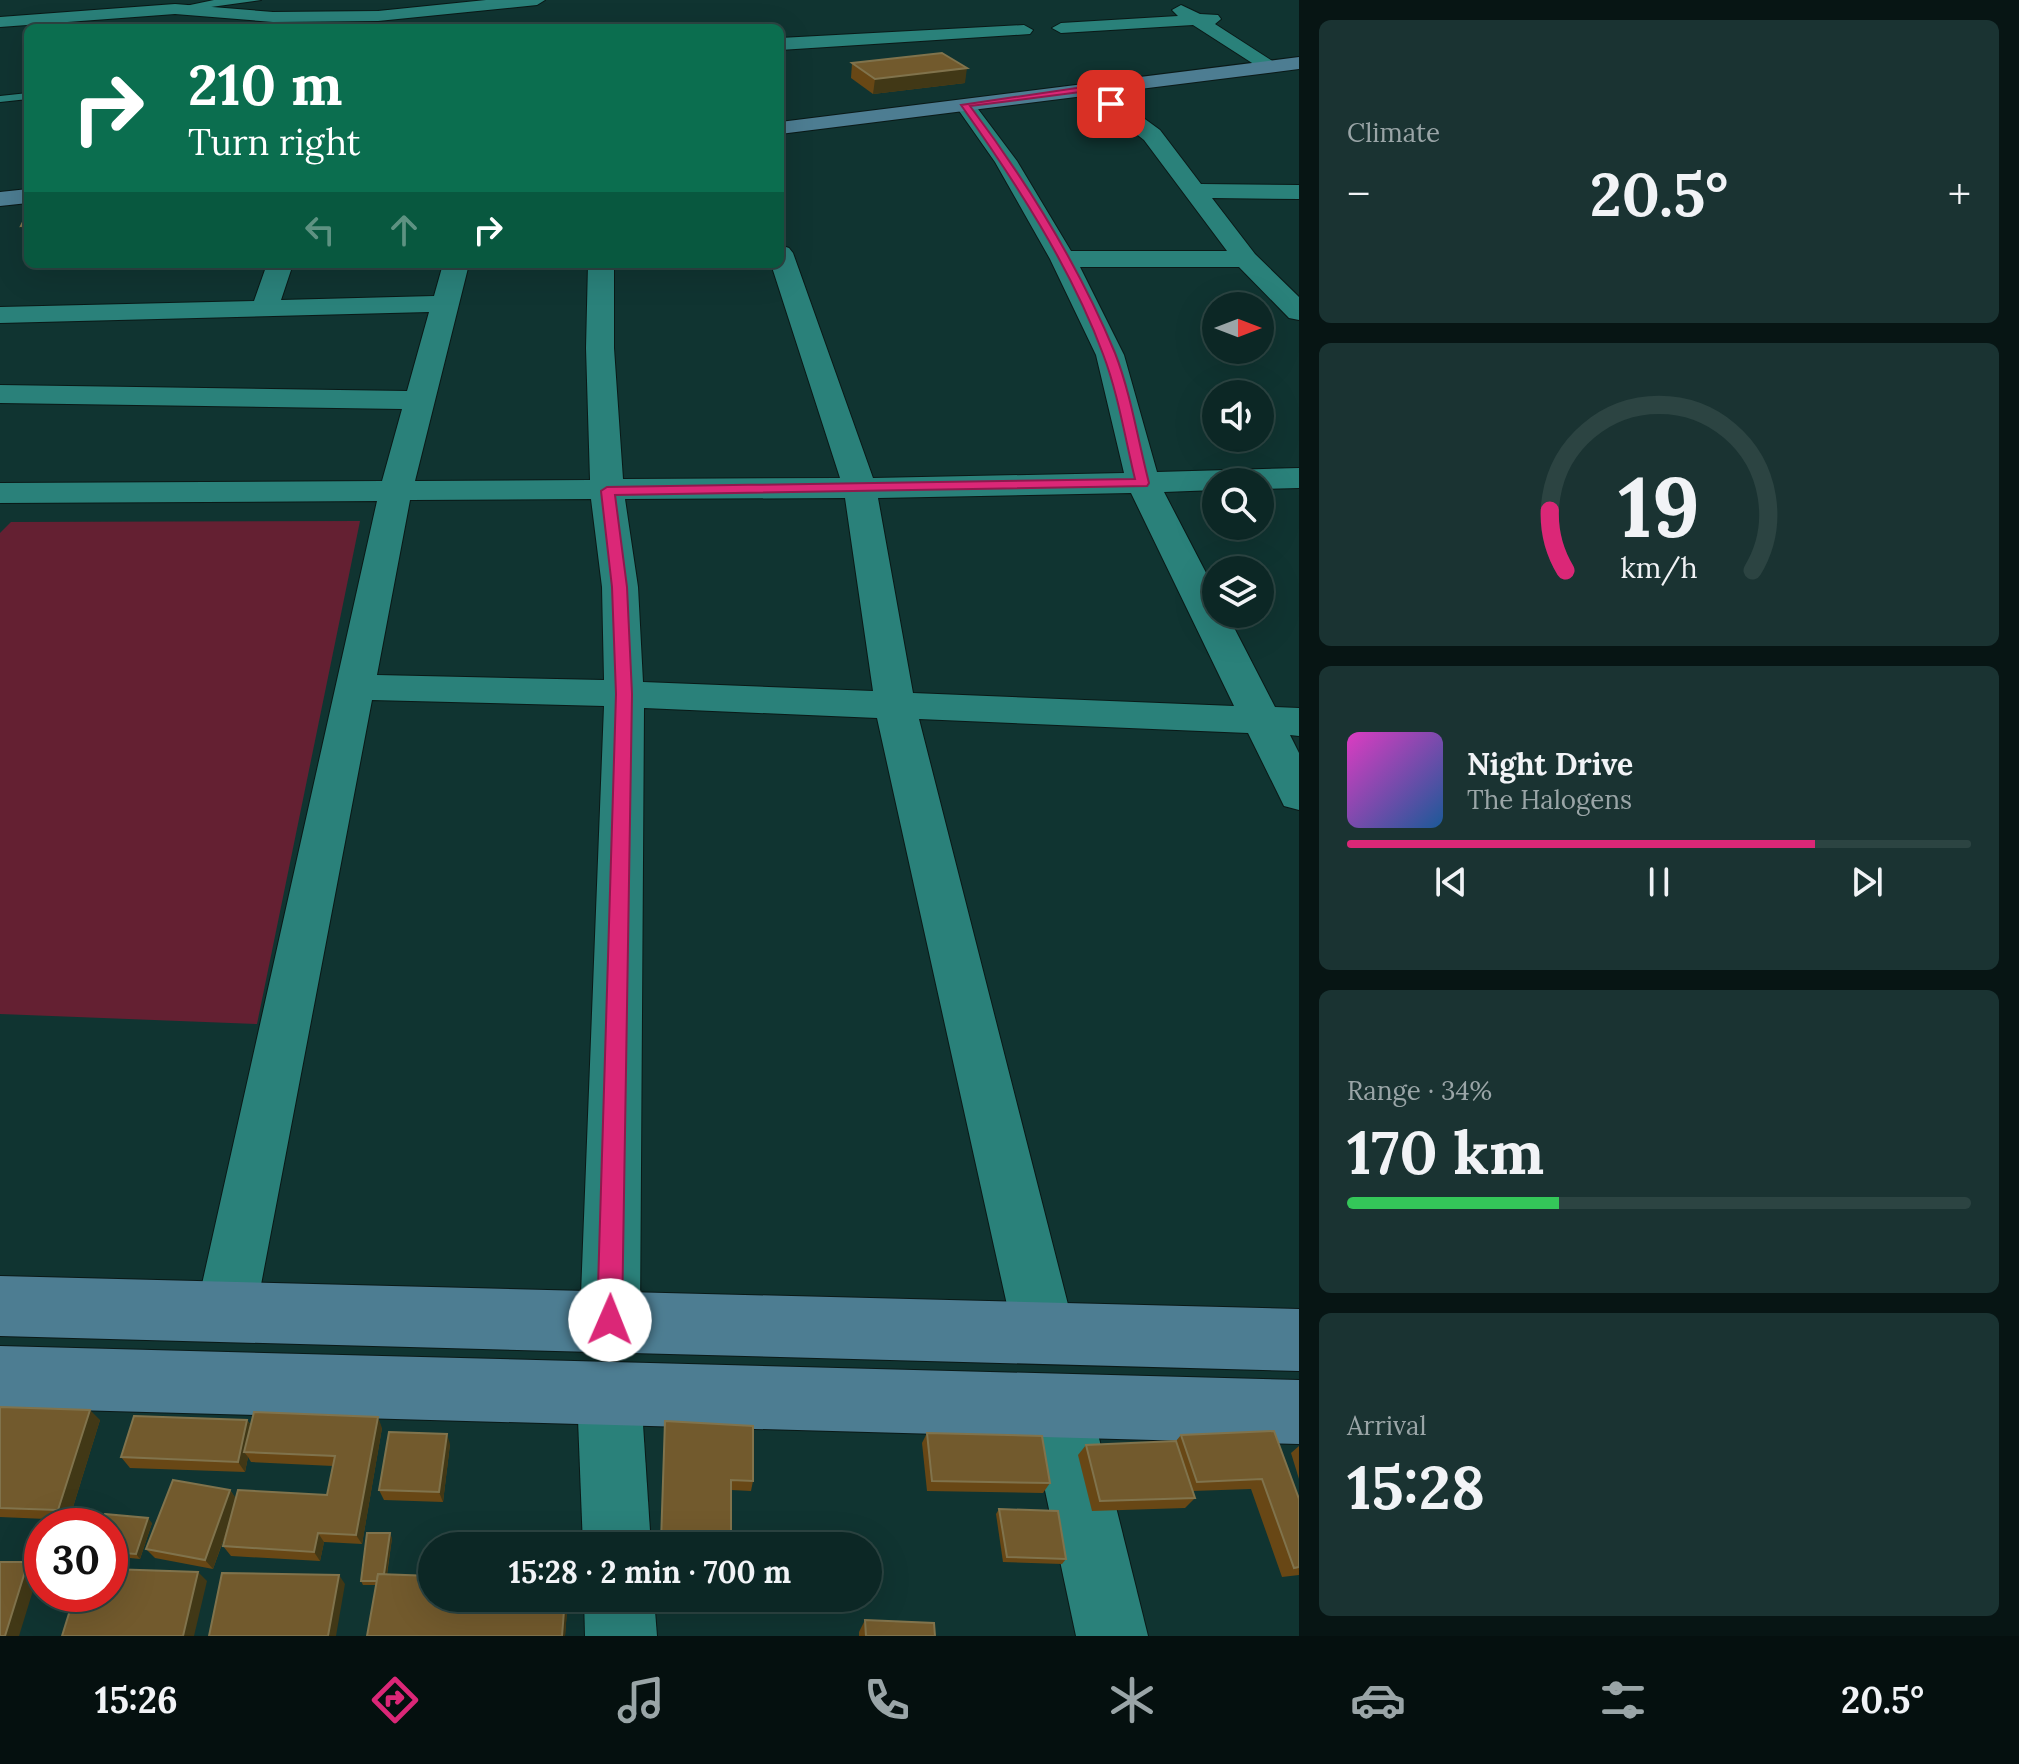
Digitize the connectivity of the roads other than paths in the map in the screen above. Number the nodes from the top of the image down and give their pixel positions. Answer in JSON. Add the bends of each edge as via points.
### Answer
{"nodes":[{"id":1,"x":228,"y":0,"type":"edge"},
{"id":2,"x":257,"y":0,"type":"edge"},
{"id":3,"x":537,"y":0,"type":"edge"},
{"id":4,"x":1165,"y":0,"type":"edge"},
{"id":5,"x":175,"y":9,"type":"junction"},
{"id":6,"x":450,"y":9,"type":"junction"},
{"id":7,"x":1196,"y":13,"type":"edge"},
{"id":8,"x":101,"y":20,"type":"edge"},
{"id":9,"x":0,"y":22,"type":"edge"},
{"id":10,"x":1035,"y":22,"type":"junction"},
{"id":11,"x":452,"y":24,"type":"edge"},
{"id":12,"x":784,"y":38,"type":"edge"},
{"id":13,"x":784,"y":44,"type":"edge"},
{"id":14,"x":1285,"y":60,"type":"edge"},
{"id":15,"x":1090,"y":88,"type":"junction"},
{"id":16,"x":24,"y":96,"type":"edge"},
{"id":17,"x":0,"y":99,"type":"edge"},
{"id":18,"x":965,"y":105,"type":"junction"},
{"id":19,"x":784,"y":118,"type":"edge"},
{"id":20,"x":784,"y":128,"type":"edge"},
{"id":21,"x":1196,"y":191,"type":"junction"},
{"id":22,"x":1299,"y":192,"type":"edge"},
{"id":23,"x":24,"y":196,"type":"edge"},
{"id":24,"x":0,"y":199,"type":"edge"},
{"id":25,"x":24,"y":205,"type":"edge"},
{"id":26,"x":0,"y":207,"type":"edge"},
{"id":27,"x":1063,"y":259,"type":"junction"},
{"id":28,"x":1246,"y":259,"type":"junction"},
{"id":29,"x":784,"y":265,"type":"edge"},
{"id":30,"x":279,"y":268,"type":"edge"},
{"id":31,"x":455,"y":268,"type":"edge"},
{"id":32,"x":601,"y":268,"type":"edge"},
{"id":33,"x":443,"y":304,"type":"junction"},
{"id":34,"x":265,"y":307,"type":"junction"},
{"id":35,"x":1299,"y":312,"type":"edge"},
{"id":36,"x":0,"y":315,"type":"edge"},
{"id":37,"x":0,"y":394,"type":"edge"},
{"id":38,"x":422,"y":400,"type":"junction"},
{"id":39,"x":1299,"y":478,"type":"edge"},
{"id":40,"x":1143,"y":483,"type":"junction"},
{"id":41,"x":860,"y":488,"type":"junction"},
{"id":42,"x":607,"y":491,"type":"junction"},
{"id":43,"x":0,"y":493,"type":"edge"},
{"id":44,"x":395,"y":493,"type":"junction"},
{"id":45,"x":355,"y":687,"type":"junction"},
{"id":46,"x":624,"y":694,"type":"junction"},
{"id":47,"x":895,"y":706,"type":"junction"},
{"id":48,"x":1281,"y":721,"type":"edge"},
{"id":49,"x":1299,"y":795,"type":"edge"},
{"id":50,"x":0,"y":1306,"type":"edge"},
{"id":51,"x":226,"y":1311,"type":"junction"},
{"id":52,"x":610,"y":1320,"type":"junction"},
{"id":53,"x":1044,"y":1332,"type":"junction"},
{"id":54,"x":1299,"y":1340,"type":"edge"},
{"id":55,"x":0,"y":1377,"type":"edge"},
{"id":56,"x":609,"y":1394,"type":"junction"},
{"id":57,"x":1059,"y":1406,"type":"junction"},
{"id":58,"x":1299,"y":1412,"type":"edge"},
{"id":59,"x":616,"y":1532,"type":"edge"},
{"id":60,"x":620,"y":1612,"type":"edge"},
{"id":61,"x":621,"y":1636,"type":"edge"},
{"id":62,"x":1112,"y":1636,"type":"edge"}],
"edges":[{"from":1,"to":2,"type":"lane"},
{"from":1,"to":5,"type":"lane"},
{"from":3,"to":6,"type":"street"},
{"from":4,"to":7,"type":"street"},
{"from":5,"to":6,"type":"street","via":[[317,18]]},
{"from":5,"to":8,"type":"street"},
{"from":6,"to":11,"type":"street"},
{"from":7,"to":10,"type":"street"},
{"from":7,"to":14,"type":"street"},
{"from":8,"to":9,"type":"street"},
{"from":10,"to":12,"type":"street"},
{"from":10,"to":13,"type":"street"},
{"from":14,"to":15,"type":"main road"},
{"from":14,"to":19,"type":"main road"},
{"from":15,"to":18,"type":"main road"},
{"from":15,"to":21,"type":"street","via":[[1152,135]]},
{"from":16,"to":17,"type":"lane"},
{"from":18,"to":20,"type":"main road"},
{"from":18,"to":27,"type":"street","via":[[1006,161]]},
{"from":21,"to":22,"type":"street"},
{"from":21,"to":28,"type":"street"},
{"from":23,"to":24,"type":"main road"},
{"from":25,"to":26,"type":"main road"},
{"from":27,"to":28,"type":"street"},
{"from":27,"to":40,"type":"street","via":[[1110,355]]},
{"from":28,"to":35,"type":"street"},
{"from":29,"to":41,"type":"street"},
{"from":30,"to":34,"type":"street"},
{"from":31,"to":33,"type":"street"},
{"from":32,"to":42,"type":"street"},
{"from":33,"to":34,"type":"street"},
{"from":33,"to":38,"type":"street"},
{"from":34,"to":36,"type":"street"},
{"from":37,"to":38,"type":"street"},
{"from":38,"to":44,"type":"street"},
{"from":39,"to":40,"type":"street"},
{"from":40,"to":41,"type":"street"},
{"from":40,"to":48,"type":"street"},
{"from":41,"to":42,"type":"street"},
{"from":41,"to":47,"type":"street"},
{"from":42,"to":44,"type":"street"},
{"from":42,"to":46,"type":"street","via":[[620,587]]},
{"from":43,"to":44,"type":"street"},
{"from":44,"to":45,"type":"street"},
{"from":45,"to":46,"type":"street"},
{"from":45,"to":51,"type":"street"},
{"from":46,"to":47,"type":"street"},
{"from":46,"to":52,"type":"street"},
{"from":47,"to":48,"type":"street"},
{"from":47,"to":53,"type":"street"},
{"from":48,"to":49,"type":"street"},
{"from":50,"to":51,"type":"main road"},
{"from":51,"to":52,"type":"main road"},
{"from":52,"to":53,"type":"main road"},
{"from":53,"to":54,"type":"main road"},
{"from":55,"to":56,"type":"main road"},
{"from":56,"to":57,"type":"main road"},
{"from":56,"to":59,"type":"street"},
{"from":57,"to":58,"type":"main road"},
{"from":57,"to":62,"type":"street"},
{"from":60,"to":61,"type":"street"}]}
